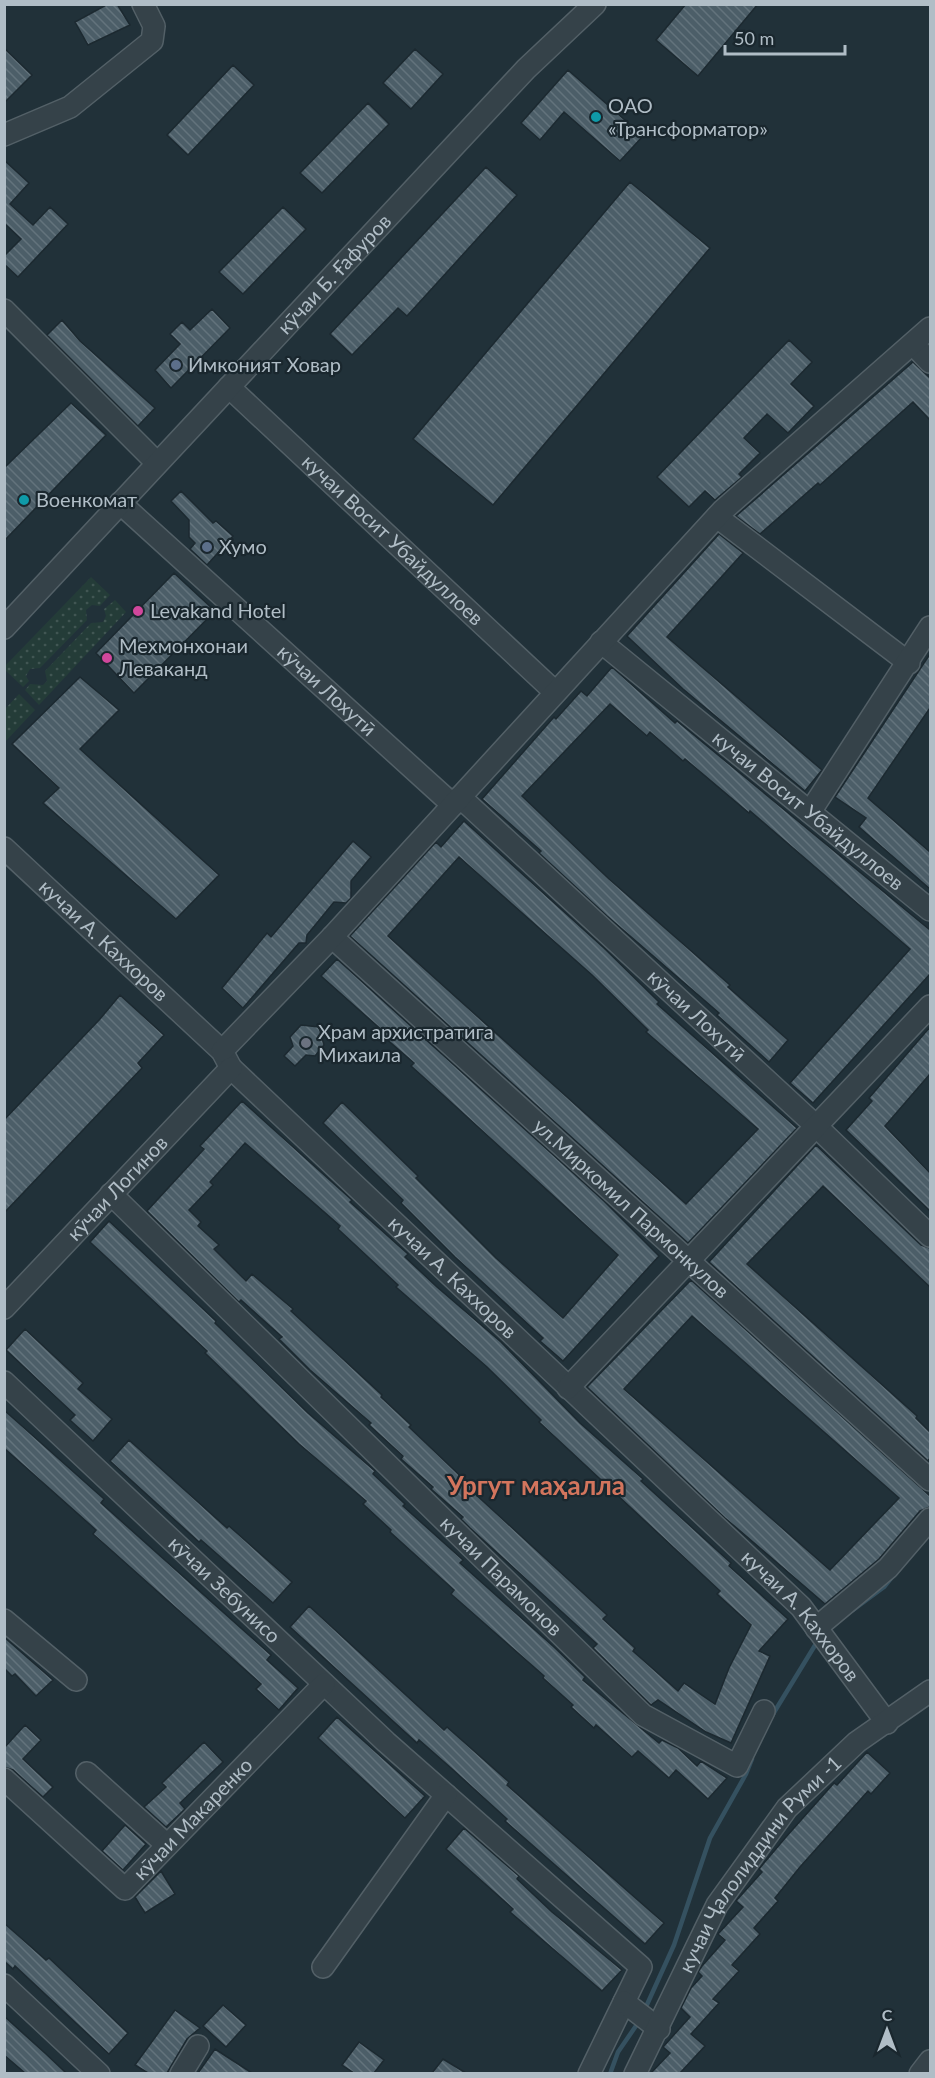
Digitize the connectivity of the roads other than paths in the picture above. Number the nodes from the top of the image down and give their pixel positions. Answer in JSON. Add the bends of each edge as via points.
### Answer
{"nodes":[{"id":1,"x":143,"y":4,"type":"edge"},
{"id":2,"x":595,"y":4,"type":"edge"},
{"id":3,"x":4,"y":135,"type":"edge"},
{"id":4,"x":4,"y":310,"type":"edge"},
{"id":5,"x":922,"y":335,"type":"edge"},
{"id":6,"x":930,"y":362,"type":"edge"},
{"id":7,"x":229,"y":387,"type":"junction"},
{"id":8,"x":157,"y":464,"type":"junction"},
{"id":9,"x":120,"y":503,"type":"junction"},
{"id":10,"x":717,"y":517,"type":"junction"},
{"id":11,"x":930,"y":627,"type":"edge"},
{"id":12,"x":4,"y":628,"type":"edge"},
{"id":13,"x":601,"y":642,"type":"junction"},
{"id":14,"x":909,"y":663,"type":"junction"},
{"id":15,"x":555,"y":693,"type":"junction"},
{"id":16,"x":456,"y":801,"type":"junction"},
{"id":17,"x":810,"y":812,"type":"junction"},
{"id":18,"x":4,"y":848,"type":"edge"},
{"id":19,"x":930,"y":910,"type":"edge"},
{"id":20,"x":332,"y":936,"type":"junction"},
{"id":21,"x":930,"y":1006,"type":"edge"},
{"id":22,"x":226,"y":1060,"type":"junction"},
{"id":23,"x":816,"y":1126,"type":"junction"},
{"id":24,"x":111,"y":1194,"type":"junction"},
{"id":25,"x":930,"y":1236,"type":"edge"},
{"id":26,"x":689,"y":1261,"type":"junction"},
{"id":27,"x":4,"y":1308,"type":"edge"},
{"id":28,"x":4,"y":1382,"type":"edge"},
{"id":29,"x":568,"y":1388,"type":"junction"},
{"id":30,"x":930,"y":1480,"type":"edge"},
{"id":31,"x":930,"y":1519,"type":"edge"},
{"id":32,"x":4,"y":1620,"type":"edge"},
{"id":33,"x":816,"y":1628,"type":"junction"},
{"id":34,"x":76,"y":1680,"type":"dead end"},
{"id":35,"x":324,"y":1684,"type":"junction"},
{"id":36,"x":930,"y":1691,"type":"edge"},
{"id":37,"x":764,"y":1711,"type":"dead end"},
{"id":38,"x":887,"y":1723,"type":"junction"},
{"id":39,"x":87,"y":1773,"type":"dead end"},
{"id":40,"x":4,"y":1779,"type":"edge"},
{"id":41,"x":446,"y":1795,"type":"junction"},
{"id":42,"x":167,"y":1845,"type":"junction"},
{"id":43,"x":323,"y":1967,"type":"dead end"},
{"id":44,"x":4,"y":1985,"type":"edge"},
{"id":45,"x":624,"y":2002,"type":"junction"},
{"id":46,"x":658,"y":2029,"type":"junction"},
{"id":47,"x":198,"y":2046,"type":"dead end"},
{"id":48,"x":930,"y":2061,"type":"edge"},
{"id":49,"x":99,"y":2073,"type":"edge"},
{"id":50,"x":181,"y":2073,"type":"edge"},
{"id":51,"x":589,"y":2073,"type":"edge"},
{"id":52,"x":635,"y":2073,"type":"edge"},
{"id":53,"x":920,"y":2073,"type":"edge"}],
"edges":[{"from":1,"to":3,"type":"street","via":[[153,26],[152,41],[70,107]]},
{"from":2,"to":7,"type":"street","name":"кӯчаи Б. Ғафуров","via":[[526,69]]},
{"from":4,"to":8,"type":"street"},
{"from":5,"to":6,"type":"street"},
{"from":5,"to":10,"type":"street"},
{"from":7,"to":8,"type":"street","name":"кӯчаи Б. Ғафуров"},
{"from":7,"to":15,"type":"street","name":"кучаи Восит Убайдуллоев"},
{"from":8,"to":9,"type":"street","name":"кӯчаи Б. Ғафуров"},
{"from":9,"to":12,"type":"street","name":"кӯчаи Б. Ғафуров"},
{"from":9,"to":16,"type":"street","name":"кӯчаи Лохутӣ"},
{"from":10,"to":13,"type":"street"},
{"from":10,"to":14,"type":"street"},
{"from":11,"to":14,"type":"street"},
{"from":13,"to":15,"type":"street"},
{"from":13,"to":17,"type":"street","name":"кучаи Восит Убайдуллоев"},
{"from":14,"to":17,"type":"street"},
{"from":15,"to":16,"type":"street","name":"кӯчаи Логинов"},
{"from":16,"to":20,"type":"street","name":"кӯчаи Логинов"},
{"from":16,"to":23,"type":"street","name":"кӯчаи Лохутӣ"},
{"from":17,"to":19,"type":"street","name":"кучаи Восит Убайдуллоев"},
{"from":18,"to":22,"type":"street","name":"кучаи А. Каххоров"},
{"from":20,"to":22,"type":"street","name":"кӯчаи Логинов"},
{"from":20,"to":26,"type":"street","name":"ул.Миркомил Пармонкулов"},
{"from":21,"to":23,"type":"street"},
{"from":22,"to":24,"type":"street","name":"кӯчаи Логинов"},
{"from":22,"to":29,"type":"street","name":"кучаи А. Каххоров"},
{"from":23,"to":25,"type":"street","name":"кӯчаи Лохутӣ"},
{"from":23,"to":26,"type":"street"},
{"from":24,"to":27,"type":"street","name":"кӯчаи Логинов"},
{"from":24,"to":37,"type":"street","name":"кучаи Парамонов","via":[[643,1715],[737,1766]]},
{"from":26,"to":29,"type":"street"},
{"from":26,"to":30,"type":"street","name":"ул.Миркомил Пармонкулов"},
{"from":28,"to":35,"type":"street","name":"кӯчаи Зебунисо"},
{"from":29,"to":33,"type":"street","name":"кучаи А. Каххоров","via":[[801,1607]]},
{"from":31,"to":33,"type":"street","via":[[888,1568]]},
{"from":32,"to":34,"type":"street"},
{"from":33,"to":38,"type":"street","name":"кучаи А. Каххоров"},
{"from":35,"to":41,"type":"street","name":"кӯчаи Зебунисо"},
{"from":35,"to":42,"type":"street","name":"кӯчаи Макаренко"},
{"from":36,"to":38,"type":"street","name":"кучаи Ҷалолиддини Руми -1"},
{"from":38,"to":46,"type":"street","name":"кучаи Ҷалолиддини Руми -1","via":[[857,1742],[787,1808],[717,1905]]},
{"from":39,"to":42,"type":"street"},
{"from":40,"to":42,"type":"street","name":"кӯчаи Макаренко","via":[[125,1889]]},
{"from":41,"to":43,"type":"street"},
{"from":41,"to":45,"type":"street","name":"кӯчаи Зебунисо","via":[[641,1967]]},
{"from":44,"to":49,"type":"street"},
{"from":45,"to":46,"type":"street"},
{"from":45,"to":51,"type":"street"},
{"from":46,"to":52,"type":"street","name":"кучаи Ҷалолиддини Руми -1"},
{"from":47,"to":50,"type":"street"},
{"from":48,"to":53,"type":"street"}]}
